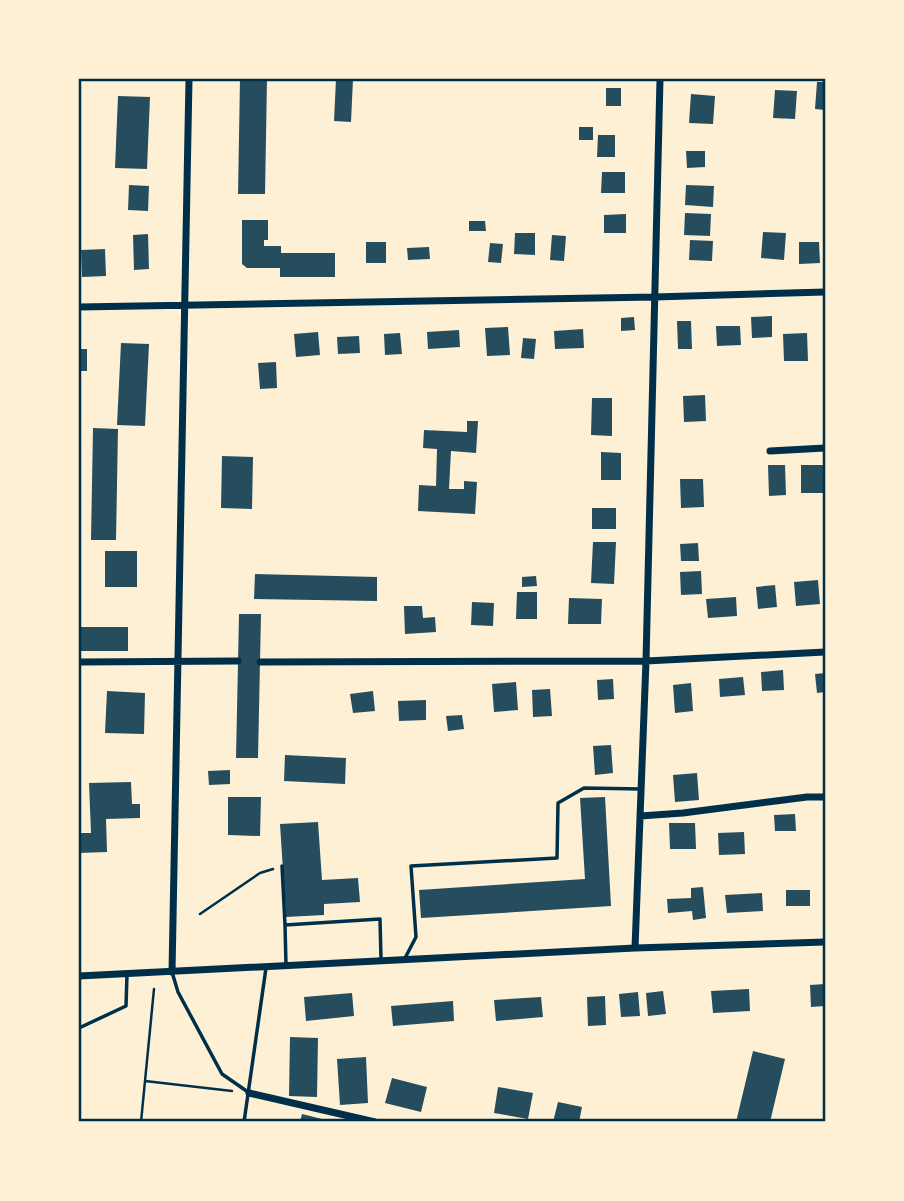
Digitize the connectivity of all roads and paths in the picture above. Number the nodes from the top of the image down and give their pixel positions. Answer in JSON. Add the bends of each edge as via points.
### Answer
{"nodes":[{"id":1,"x":189,"y":79,"type":"edge"},
{"id":2,"x":660,"y":79,"type":"edge"},
{"id":3,"x":825,"y":292,"type":"edge"},
{"id":4,"x":655,"y":297,"type":"junction"},
{"id":5,"x":185,"y":306,"type":"junction"},
{"id":6,"x":79,"y":307,"type":"edge"},
{"id":7,"x":825,"y":448,"type":"edge"},
{"id":8,"x":770,"y":451,"type":"dead end"},
{"id":9,"x":825,"y":652,"type":"edge"},
{"id":10,"x":238,"y":661,"type":"dead end"},
{"id":11,"x":646,"y":661,"type":"junction"},
{"id":12,"x":79,"y":662,"type":"edge"},
{"id":13,"x":178,"y":662,"type":"junction"},
{"id":14,"x":260,"y":662,"type":"dead end"},
{"id":15,"x":641,"y":789,"type":"junction"},
{"id":16,"x":825,"y":797,"type":"edge"},
{"id":17,"x":640,"y":816,"type":"junction"},
{"id":18,"x":282,"y":866,"type":"joint"},
{"id":19,"x":200,"y":914,"type":"dead end"},
{"id":20,"x":285,"y":925,"type":"junction"},
{"id":21,"x":825,"y":942,"type":"edge"},
{"id":22,"x":635,"y":948,"type":"junction"},
{"id":23,"x":404,"y":960,"type":"junction"},
{"id":24,"x":381,"y":961,"type":"junction"},
{"id":25,"x":286,"y":965,"type":"junction"},
{"id":26,"x":266,"y":967,"type":"junction"},
{"id":27,"x":172,"y":972,"type":"junction"},
{"id":28,"x":127,"y":974,"type":"junction"},
{"id":29,"x":79,"y":976,"type":"edge"},
{"id":30,"x":154,"y":989,"type":"dead end"},
{"id":31,"x":79,"y":1028,"type":"edge"},
{"id":32,"x":145,"y":1081,"type":"junction"},
{"id":33,"x":249,"y":1093,"type":"junction"},
{"id":34,"x":141,"y":1122,"type":"edge"},
{"id":35,"x":244,"y":1122,"type":"edge"},
{"id":36,"x":375,"y":1122,"type":"edge"}],
"edges":[{"from":1,"to":5,"type":"street"},
{"from":2,"to":4,"type":"street"},
{"from":3,"to":4,"type":"street"},
{"from":4,"to":5,"type":"street"},
{"from":4,"to":11,"type":"street"},
{"from":5,"to":6,"type":"street"},
{"from":5,"to":13,"type":"street"},
{"from":7,"to":8,"type":"street"},
{"from":9,"to":11,"type":"street"},
{"from":10,"to":13,"type":"street"},
{"from":11,"to":14,"type":"street"},
{"from":11,"to":15,"type":"street"},
{"from":12,"to":13,"type":"street"},
{"from":13,"to":27,"type":"street"},
{"from":15,"to":17,"type":"street"},
{"from":15,"to":23,"type":"lane","via":[[584,788],[558,803],[557,858],[411,866],[416,937]]},
{"from":16,"to":17,"type":"street"},
{"from":17,"to":22,"type":"street"},
{"from":18,"to":19,"type":"path","via":[[260,873]]},
{"from":18,"to":20,"type":"lane"},
{"from":20,"to":24,"type":"lane","via":[[380,919]]},
{"from":20,"to":25,"type":"lane"},
{"from":21,"to":22,"type":"street"},
{"from":22,"to":23,"type":"street"},
{"from":23,"to":24,"type":"street"},
{"from":24,"to":25,"type":"street"},
{"from":25,"to":26,"type":"street"},
{"from":26,"to":27,"type":"street"},
{"from":26,"to":33,"type":"lane"},
{"from":27,"to":28,"type":"street"},
{"from":27,"to":33,"type":"lane","via":[[222,1074]]},
{"from":28,"to":29,"type":"street"},
{"from":28,"to":31,"type":"lane","via":[[126,1006]]},
{"from":30,"to":32,"type":"path"},
{"from":32,"to":33,"type":"path"},
{"from":32,"to":34,"type":"path"},
{"from":33,"to":35,"type":"lane"},
{"from":33,"to":36,"type":"street"}]}
